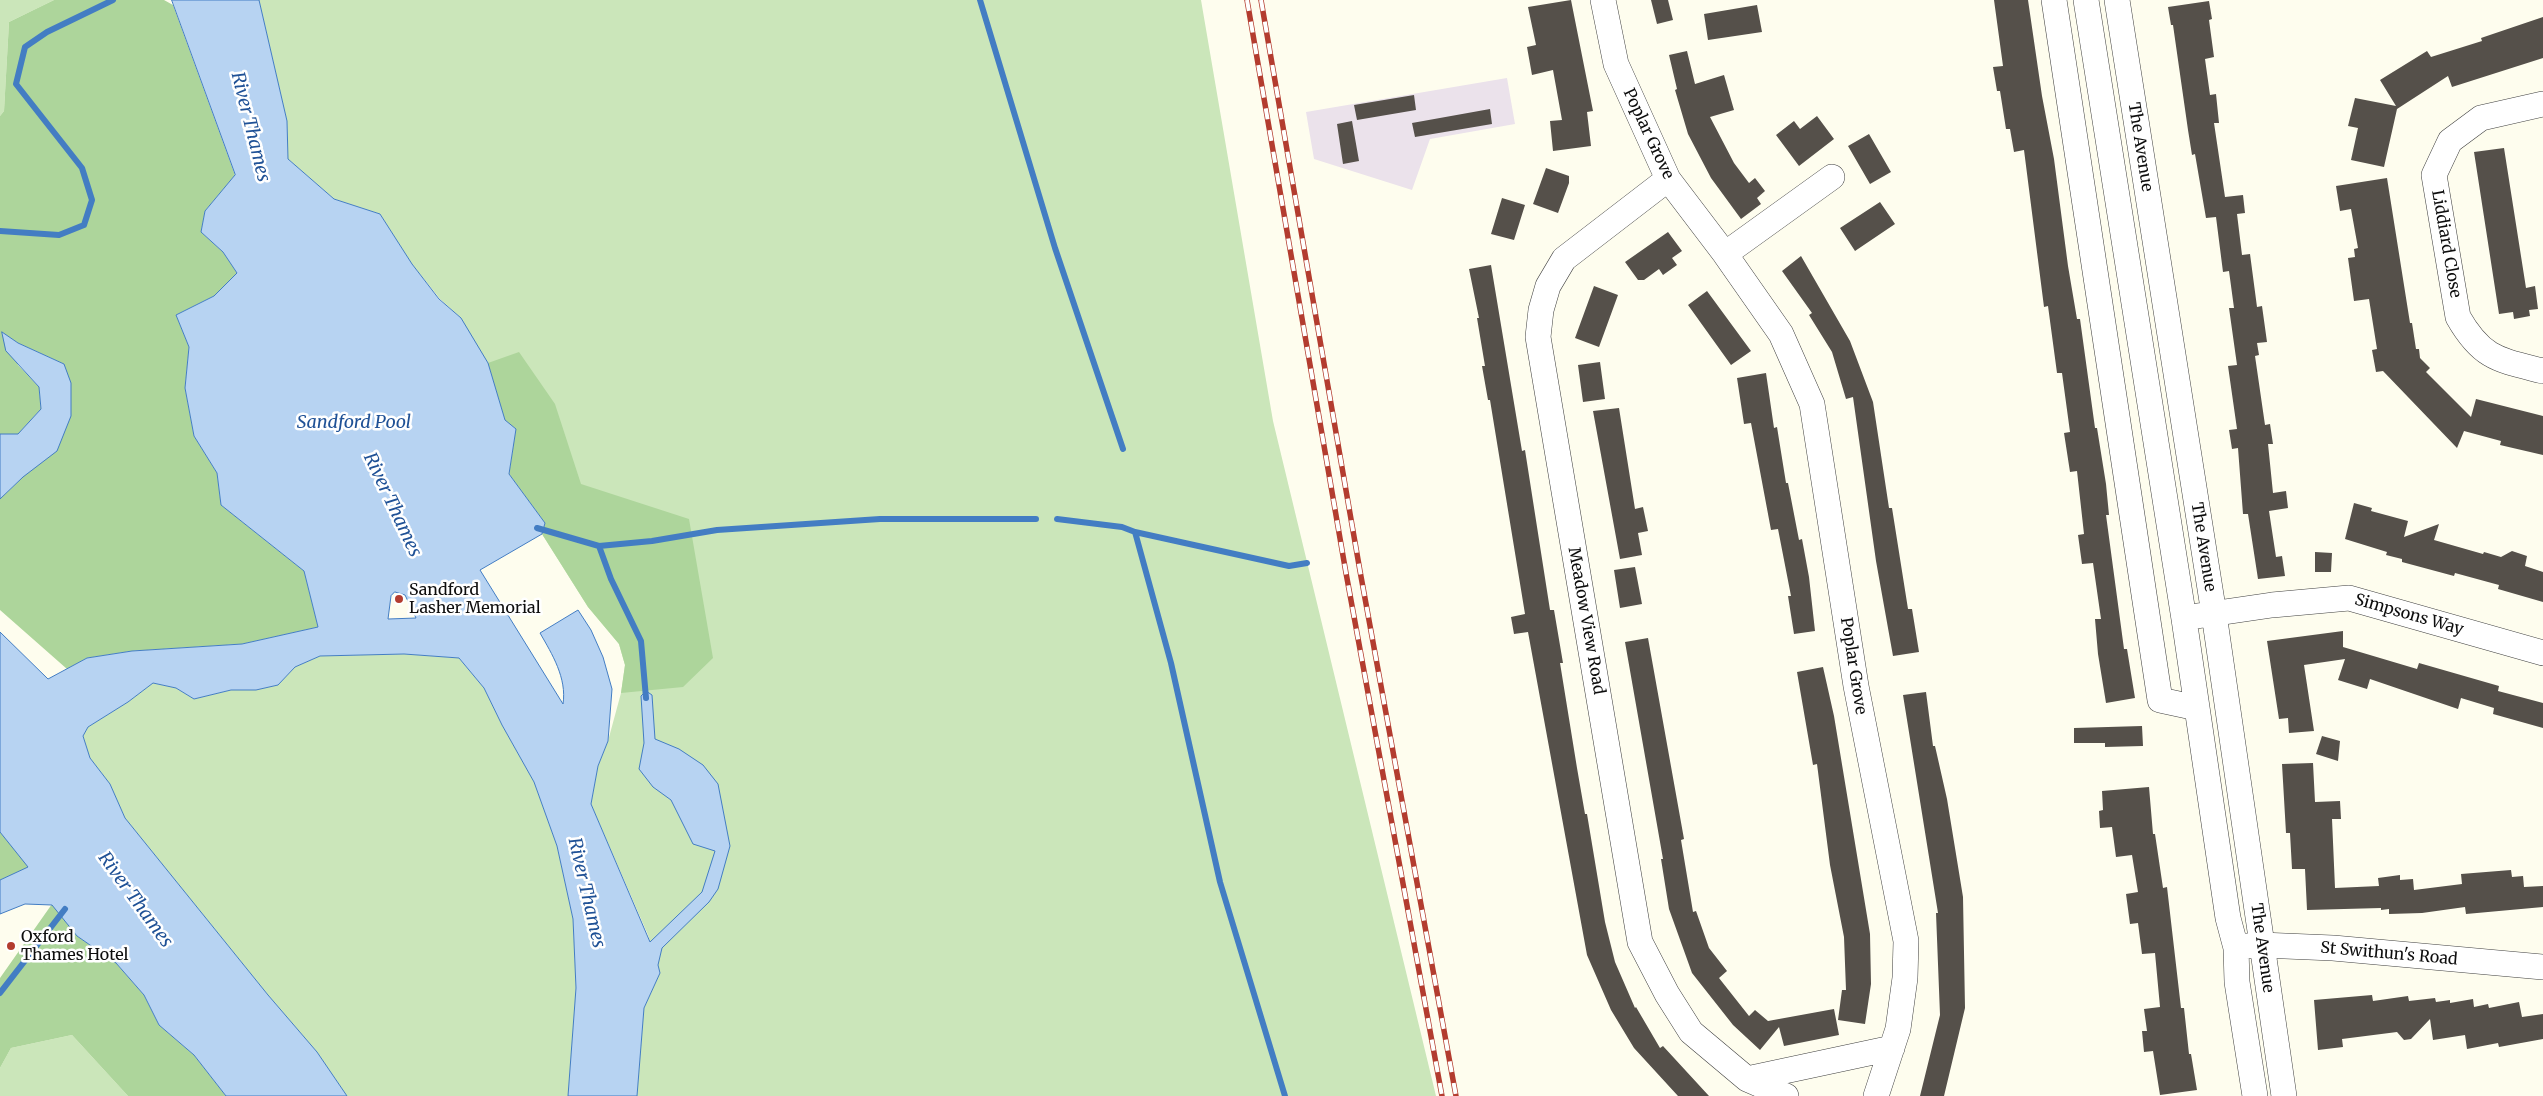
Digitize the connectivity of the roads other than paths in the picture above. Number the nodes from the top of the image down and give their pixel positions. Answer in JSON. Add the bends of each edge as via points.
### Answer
{"nodes":[{"id":1,"x":1604,"y":0,"type":"edge"},
{"id":2,"x":2054,"y":0,"type":"edge"},
{"id":3,"x":2086,"y":0,"type":"edge"},
{"id":4,"x":2117,"y":0,"type":"edge"},
{"id":5,"x":2543,"y":104,"type":"edge"},
{"id":6,"x":1832,"y":176,"type":"dead end"},
{"id":7,"x":1668,"y":179,"type":"junction"},
{"id":8,"x":1725,"y":254,"type":"junction"},
{"id":9,"x":2543,"y":371,"type":"edge"},
{"id":10,"x":2214,"y":614,"type":"junction"},
{"id":11,"x":2184,"y":618,"type":"junction"},
{"id":12,"x":2543,"y":653,"type":"edge"},
{"id":13,"x":2197,"y":708,"type":"junction"},
{"id":14,"x":2261,"y":945,"type":"junction"},
{"id":15,"x":2236,"y":948,"type":"junction"},
{"id":16,"x":2543,"y":967,"type":"edge"},
{"id":17,"x":1892,"y":1048,"type":"junction"},
{"id":18,"x":1747,"y":1079,"type":"junction"},
{"id":19,"x":1786,"y":1096,"type":"edge"},
{"id":20,"x":1876,"y":1096,"type":"edge"},
{"id":21,"x":2255,"y":1096,"type":"edge"},
{"id":22,"x":2284,"y":1096,"type":"edge"}],
"edges":[{"from":1,"to":7,"type":"street","name":"Poplar Grove","via":[[1616,64]]},
{"from":2,"to":13,"type":"street","via":[[2160,700]]},
{"from":3,"to":11,"type":"street","name":"The Avenue"},
{"from":4,"to":10,"type":"street","name":"The Avenue"},
{"from":5,"to":9,"type":"street","name":"Liddiard Close","via":[[2481,118],[2450,141],[2434,175],[2458,317],[2470,337],[2488,355]]},
{"from":6,"to":8,"type":"street"},
{"from":7,"to":8,"type":"street","name":"Poplar Grove"},
{"from":7,"to":18,"type":"street","name":"Meadow View Road","via":[[1564,259],[1548,286],[1538,337],[1640,942],[1691,1032]]},
{"from":8,"to":17,"type":"street","name":"Poplar Grove","via":[[1780,334],[1812,404],[1856,686],[1906,941],[1900,1021]]},
{"from":10,"to":11,"type":"street","name":"Simpsons Way"},
{"from":10,"to":12,"type":"street","name":"Simpsons Way","via":[[2272,604],[2349,598]]},
{"from":10,"to":14,"type":"street","name":"The Avenue"},
{"from":11,"to":13,"type":"street","name":"The Avenue"},
{"from":13,"to":15,"type":"street","name":"The Avenue","via":[[2228,918]]},
{"from":14,"to":15,"type":"street","name":"St Swithun's Road"},
{"from":14,"to":16,"type":"street","name":"St Swithun's Road","via":[[2334,948]]},
{"from":14,"to":22,"type":"street","name":"The Avenue"},
{"from":15,"to":21,"type":"street","name":"The Avenue","via":[[2237,982]]},
{"from":17,"to":18,"type":"street"},
{"from":17,"to":20,"type":"street","name":"Poplar Grove"},
{"from":18,"to":19,"type":"street","name":"Meadow View Road"}]}
